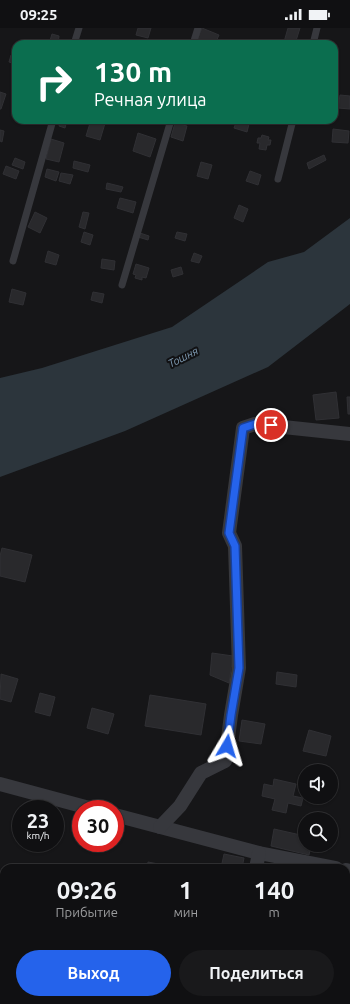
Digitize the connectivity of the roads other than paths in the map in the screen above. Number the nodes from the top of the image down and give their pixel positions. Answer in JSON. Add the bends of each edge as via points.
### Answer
{"nodes":[{"id":1,"x":79,"y":28,"type":"edge"},
{"id":2,"x":198,"y":28,"type":"edge"},
{"id":3,"x":317,"y":28,"type":"edge"},
{"id":4,"x":75,"y":40,"type":"edge"},
{"id":5,"x":194,"y":40,"type":"edge"},
{"id":6,"x":314,"y":40,"type":"edge"},
{"id":7,"x":52,"y":124,"type":"edge"},
{"id":8,"x":170,"y":124,"type":"edge"},
{"id":9,"x":293,"y":124,"type":"edge"},
{"id":10,"x":278,"y":179,"type":"dead end"},
{"id":11,"x":13,"y":261,"type":"dead end"},
{"id":12,"x":122,"y":285,"type":"dead end"},
{"id":13,"x":350,"y":434,"type":"edge"},
{"id":14,"x":0,"y":784,"type":"edge"},
{"id":15,"x":72,"y":804,"type":"edge"},
{"id":16,"x":124,"y":817,"type":"edge"},
{"id":17,"x":160,"y":827,"type":"junction"},
{"id":18,"x":259,"y":853,"type":"junction"},
{"id":19,"x":257,"y":864,"type":"edge"},
{"id":20,"x":315,"y":864,"type":"edge"}],
"edges":[{"from":1,"to":4,"type":"lane"},
{"from":2,"to":5,"type":"lane"},
{"from":3,"to":6,"type":"lane"},
{"from":7,"to":11,"type":"lane"},
{"from":8,"to":12,"type":"lane"},
{"from":9,"to":10,"type":"lane"},
{"from":13,"to":17,"type":"street","via":[[255,424],[243,428],[229,533],[235,546],[239,668],[225,761],[201,773],[180,806]]},
{"from":14,"to":15,"type":"street"},
{"from":16,"to":17,"type":"street"},
{"from":17,"to":18,"type":"street"},
{"from":18,"to":19,"type":"street"},
{"from":18,"to":20,"type":"street"}]}
